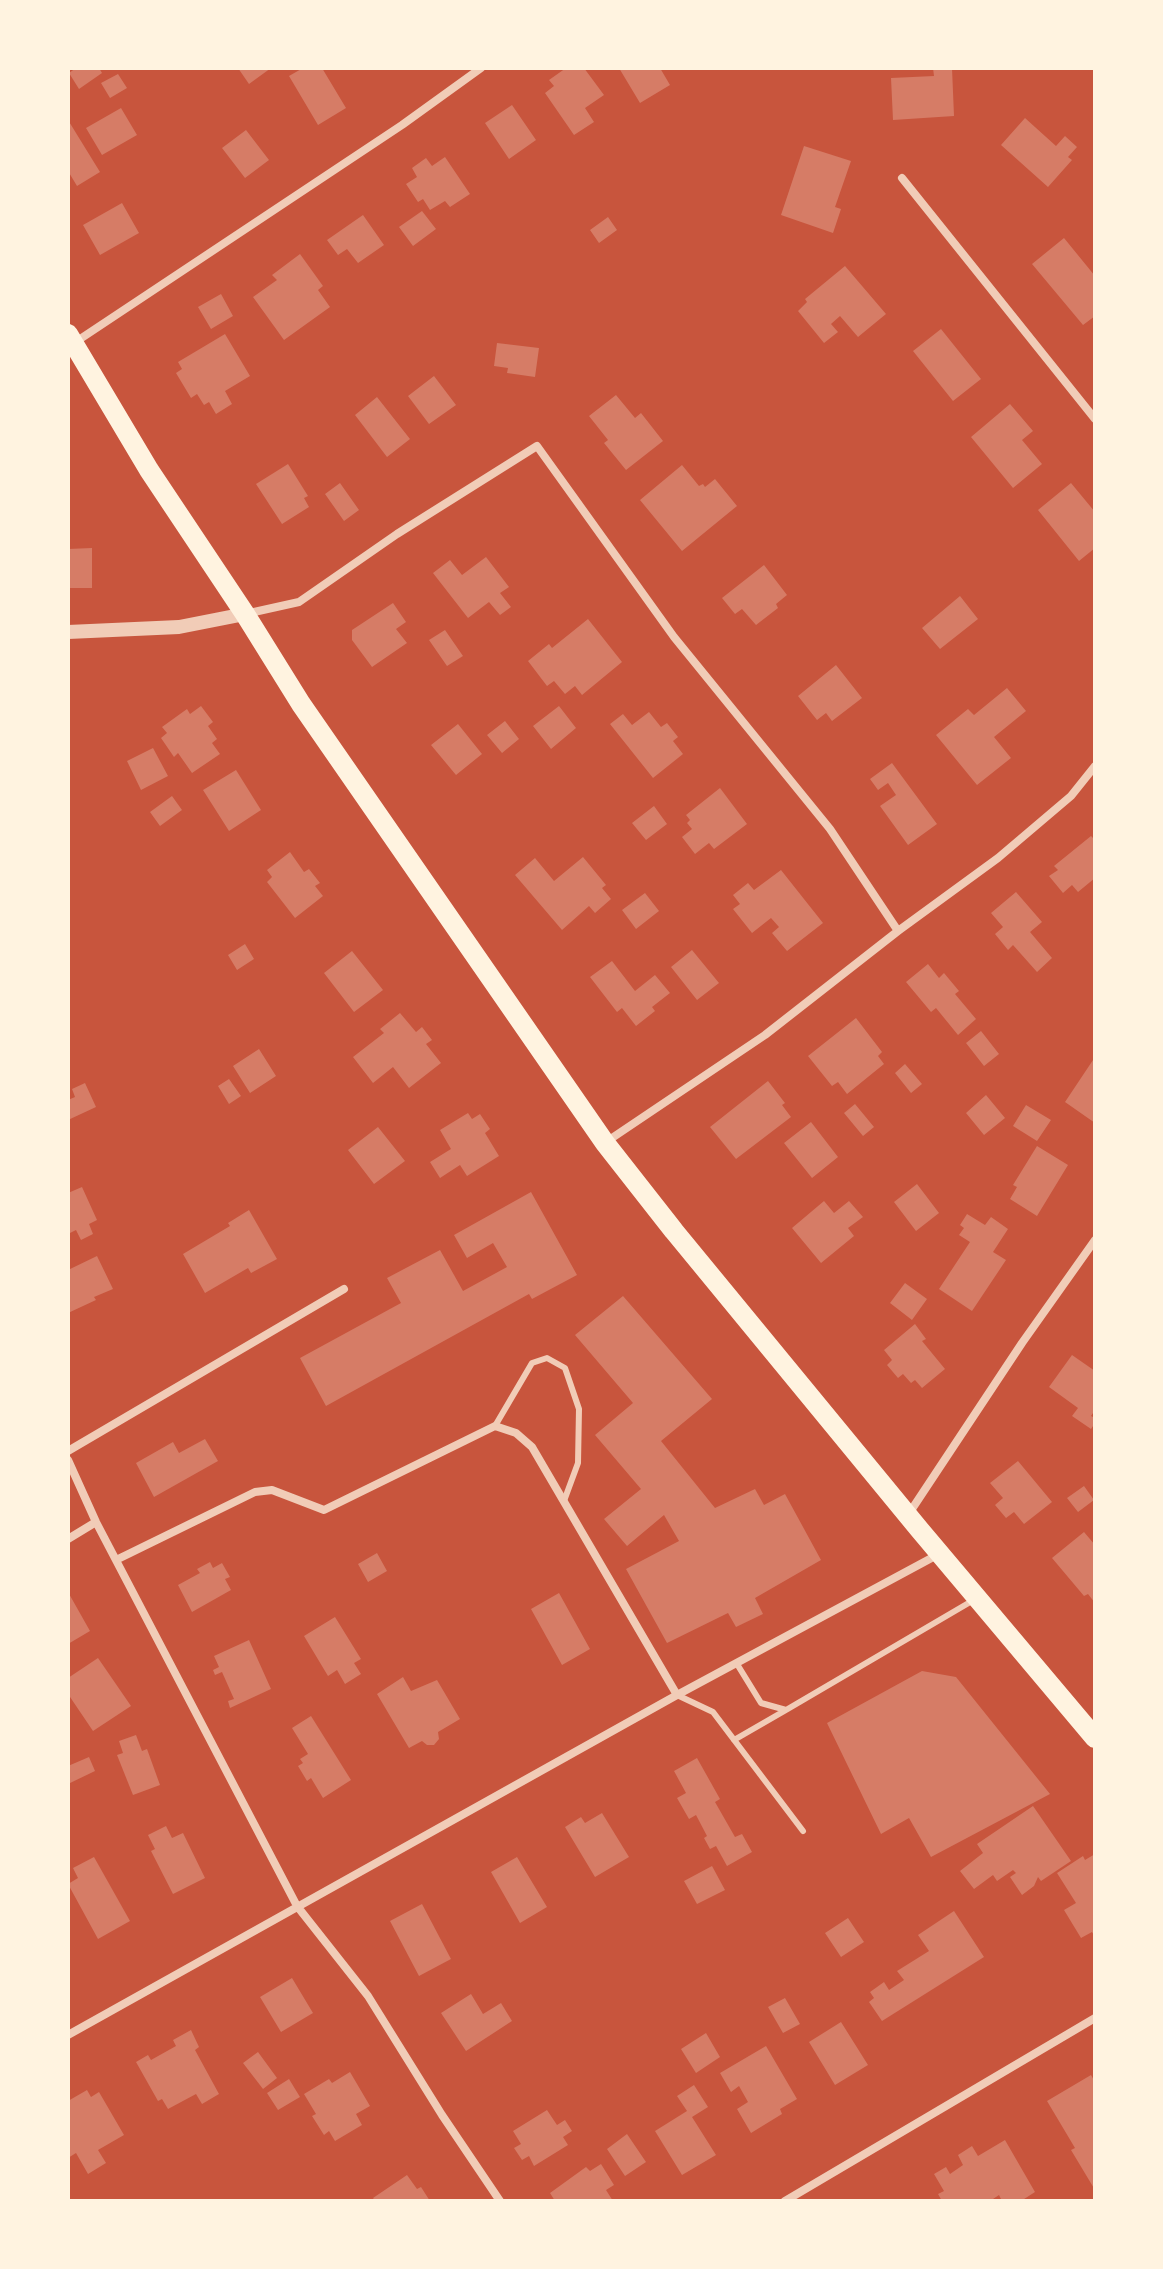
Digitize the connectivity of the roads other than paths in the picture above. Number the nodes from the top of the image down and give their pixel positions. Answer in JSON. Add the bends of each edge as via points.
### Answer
{"nodes":[{"id":1,"x":481,"y":68,"type":"edge"},
{"id":2,"x":902,"y":178,"type":"dead end"},
{"id":3,"x":71,"y":339,"type":"edge"},
{"id":4,"x":1095,"y":419,"type":"edge"},
{"id":5,"x":245,"y":614,"type":"junction"},
{"id":6,"x":68,"y":632,"type":"edge"},
{"id":7,"x":1095,"y":766,"type":"edge"},
{"id":8,"x":898,"y":931,"type":"junction"},
{"id":9,"x":605,"y":1143,"type":"junction"},
{"id":10,"x":1095,"y":1240,"type":"edge"},
{"id":11,"x":344,"y":1289,"type":"dead end"},
{"id":12,"x":495,"y":1426,"type":"junction"},
{"id":13,"x":68,"y":1451,"type":"edge"},
{"id":14,"x":68,"y":1460,"type":"edge"},
{"id":15,"x":564,"y":1501,"type":"junction"},
{"id":16,"x":907,"y":1515,"type":"junction"},
{"id":17,"x":96,"y":1522,"type":"junction"},
{"id":18,"x":68,"y":1539,"type":"edge"},
{"id":19,"x":940,"y":1554,"type":"junction"},
{"id":20,"x":116,"y":1560,"type":"junction"},
{"id":21,"x":977,"y":1598,"type":"junction"},
{"id":22,"x":737,"y":1664,"type":"junction"},
{"id":23,"x":677,"y":1695,"type":"junction"},
{"id":24,"x":786,"y":1710,"type":"junction"},
{"id":25,"x":1093,"y":1732,"type":"edge"},
{"id":26,"x":734,"y":1740,"type":"junction"},
{"id":27,"x":803,"y":1831,"type":"dead end"},
{"id":28,"x":297,"y":1906,"type":"junction"},
{"id":29,"x":1095,"y":2019,"type":"edge"},
{"id":30,"x":68,"y":2035,"type":"edge"},
{"id":31,"x":500,"y":2201,"type":"edge"},
{"id":32,"x":785,"y":2201,"type":"edge"}],
"edges":[{"from":1,"to":3,"type":"street"},
{"from":2,"to":4,"type":"street"},
{"from":3,"to":5,"type":"main road","via":[[149,470]]},
{"from":5,"to":6,"type":"street","via":[[179,627]]},
{"from":5,"to":8,"type":"street","via":[[299,602],[537,446],[674,637],[830,829]]},
{"from":5,"to":9,"type":"main road","via":[[301,704]]},
{"from":7,"to":8,"type":"street","via":[[1071,796],[1008,849]]},
{"from":8,"to":9,"type":"street","via":[[765,1035]]},
{"from":9,"to":16,"type":"main road"},
{"from":10,"to":16,"type":"street"},
{"from":11,"to":13,"type":"street"},
{"from":12,"to":15,"type":"street","via":[[516,1433],[532,1447]]},
{"from":12,"to":15,"type":"lane","via":[[532,1363],[547,1358],[565,1368],[579,1409],[578,1463]]},
{"from":12,"to":20,"type":"street","via":[[324,1510],[272,1490],[255,1492]]},
{"from":14,"to":17,"type":"street"},
{"from":15,"to":23,"type":"street"},
{"from":16,"to":19,"type":"main road"},
{"from":17,"to":18,"type":"street"},
{"from":17,"to":20,"type":"street"},
{"from":19,"to":21,"type":"main road"},
{"from":19,"to":22,"type":"street"},
{"from":20,"to":28,"type":"street"},
{"from":21,"to":24,"type":"lane"},
{"from":21,"to":25,"type":"main road"},
{"from":22,"to":23,"type":"street"},
{"from":22,"to":24,"type":"lane","via":[[761,1703]]},
{"from":23,"to":26,"type":"lane","via":[[713,1712]]},
{"from":23,"to":28,"type":"street"},
{"from":24,"to":26,"type":"lane"},
{"from":26,"to":27,"type":"lane"},
{"from":28,"to":30,"type":"street"},
{"from":28,"to":31,"type":"street","via":[[368,1996]]},
{"from":29,"to":32,"type":"street"}]}
